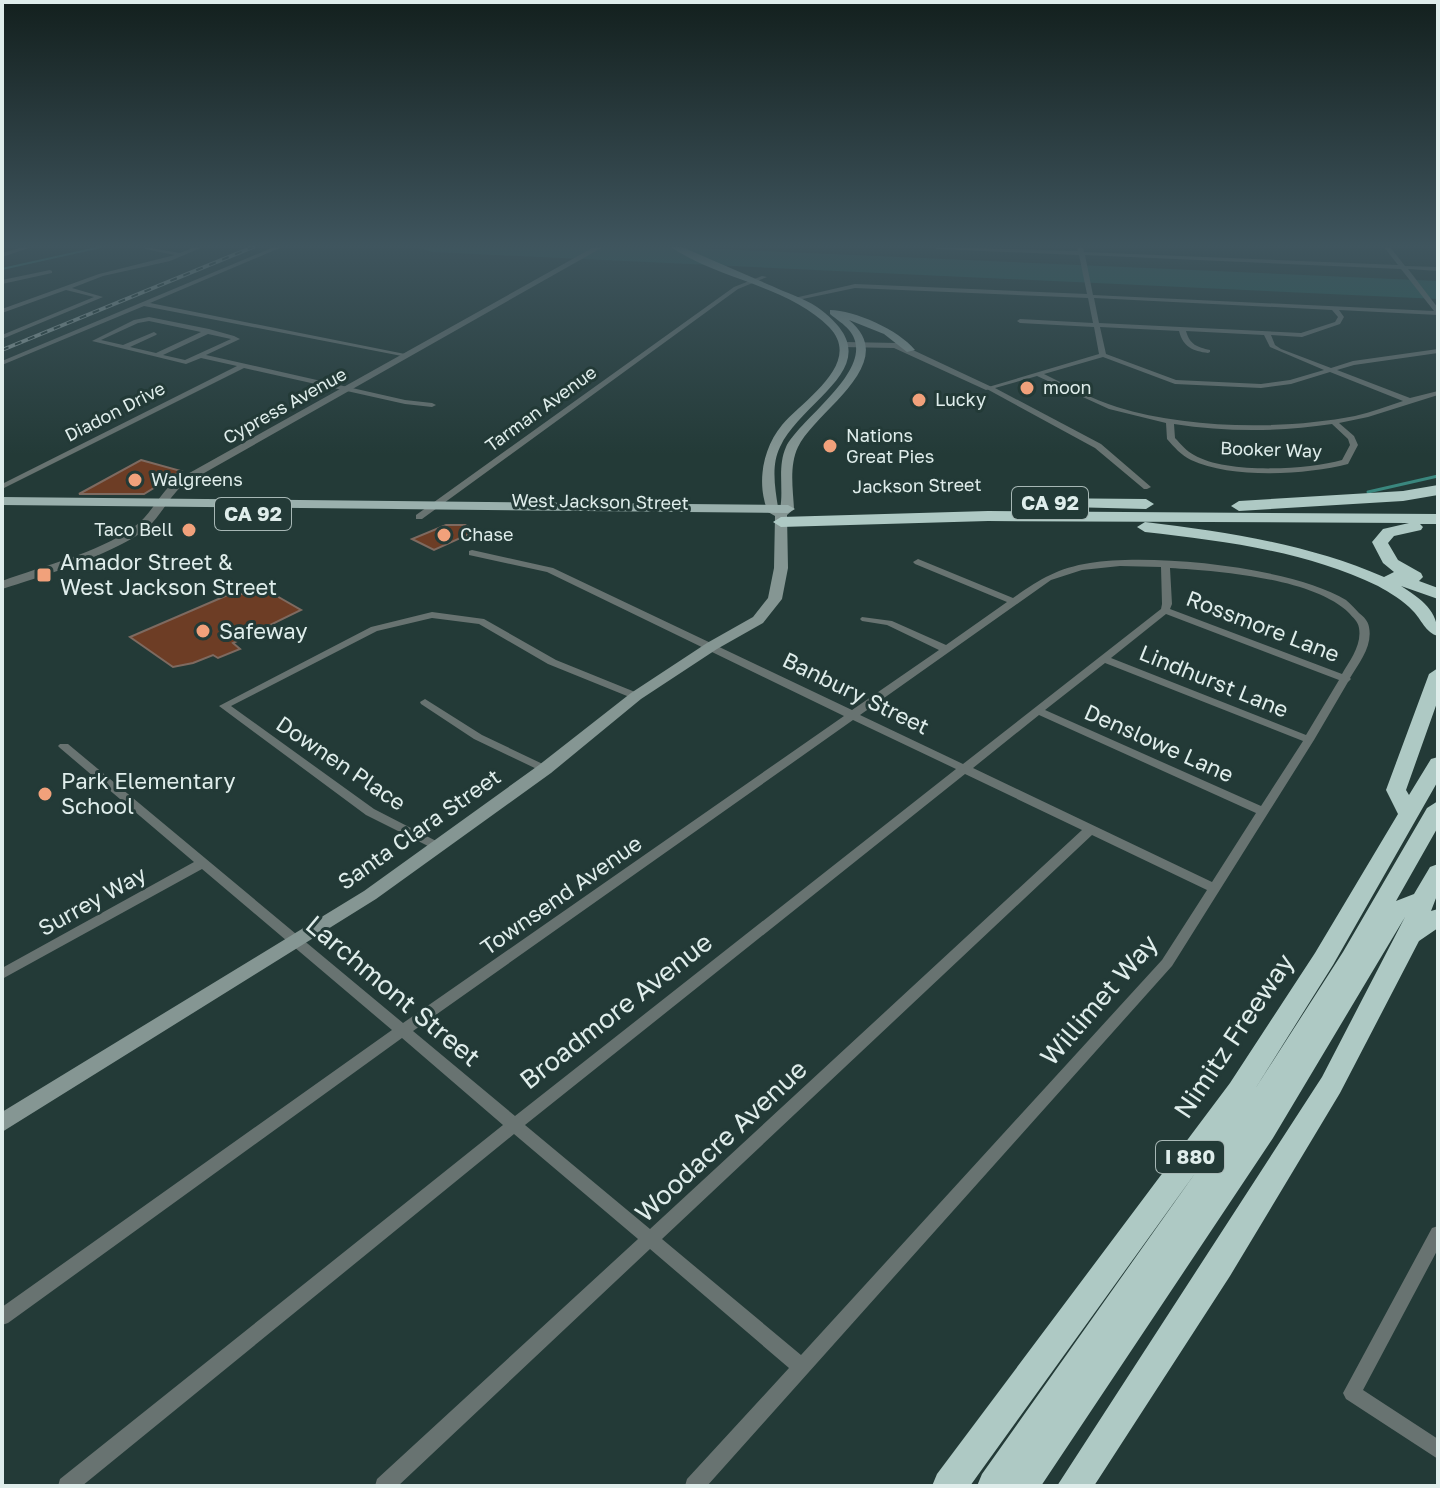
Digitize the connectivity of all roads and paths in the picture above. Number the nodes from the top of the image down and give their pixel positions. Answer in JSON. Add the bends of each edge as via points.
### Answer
{"nodes":[{"id":1,"x":52,"y":316,"type":"edge"},
{"id":2,"x":112,"y":316,"type":"edge"},
{"id":3,"x":192,"y":316,"type":"edge"},
{"id":4,"x":210,"y":316,"type":"edge"},
{"id":5,"x":475,"y":316,"type":"edge"},
{"id":6,"x":696,"y":316,"type":"edge"},
{"id":7,"x":824,"y":316,"type":"edge"},
{"id":8,"x":840,"y":316,"type":"edge"},
{"id":9,"x":844,"y":316,"type":"edge"},
{"id":10,"x":1095,"y":316,"type":"edge"},
{"id":11,"x":1340,"y":316,"type":"edge"},
{"id":12,"x":1020,"y":321,"type":"dead end"},
{"id":13,"x":175,"y":324,"type":"junction"},
{"id":14,"x":1097,"y":325,"type":"junction"},
{"id":15,"x":1182,"y":329,"type":"junction"},
{"id":16,"x":209,"y":331,"type":"junction"},
{"id":17,"x":154,"y":334,"type":"dead end"},
{"id":18,"x":1267,"y":334,"type":"junction"},
{"id":19,"x":2,"y":337,"type":"edge"},
{"id":20,"x":845,"y":345,"type":"junction"},
{"id":21,"x":859,"y":345,"type":"junction"},
{"id":22,"x":123,"y":348,"type":"junction"},
{"id":23,"x":910,"y":350,"type":"junction"},
{"id":24,"x":1208,"y":351,"type":"dead end"},
{"id":25,"x":1438,"y":351,"type":"edge"},
{"id":26,"x":1103,"y":355,"type":"junction"},
{"id":27,"x":156,"y":356,"type":"junction"},
{"id":28,"x":405,"y":356,"type":"junction"},
{"id":29,"x":203,"y":357,"type":"junction"},
{"id":30,"x":2,"y":363,"type":"edge"},
{"id":31,"x":243,"y":366,"type":"junction"},
{"id":32,"x":1330,"y":370,"type":"junction"},
{"id":33,"x":1038,"y":374,"type":"junction"},
{"id":34,"x":989,"y":388,"type":"junction"},
{"id":35,"x":347,"y":390,"type":"junction"},
{"id":36,"x":1438,"y":393,"type":"edge"},
{"id":37,"x":1410,"y":401,"type":"junction"},
{"id":38,"x":432,"y":405,"type":"dead end"},
{"id":39,"x":1170,"y":420,"type":"junction"},
{"id":40,"x":1333,"y":421,"type":"junction"},
{"id":41,"x":2,"y":487,"type":"edge"},
{"id":42,"x":1147,"y":487,"type":"dead end"},
{"id":43,"x":1438,"y":488,"type":"edge"},
{"id":44,"x":2,"y":501,"type":"edge"},
{"id":45,"x":433,"y":506,"type":"junction"},
{"id":46,"x":1239,"y":506,"type":"junction"},
{"id":47,"x":1400,"y":506,"type":"junction"},
{"id":48,"x":1438,"y":507,"type":"edge"},
{"id":49,"x":155,"y":508,"type":"junction"},
{"id":50,"x":2,"y":512,"type":"edge"},
{"id":51,"x":780,"y":513,"type":"junction"},
{"id":52,"x":419,"y":517,"type":"junction"},
{"id":53,"x":978,"y":517,"type":"junction"},
{"id":54,"x":1189,"y":517,"type":"junction"},
{"id":55,"x":1438,"y":519,"type":"edge"},
{"id":56,"x":1438,"y":526,"type":"edge"},
{"id":57,"x":472,"y":553,"type":"dead end"},
{"id":58,"x":918,"y":562,"type":"dead end"},
{"id":59,"x":1165,"y":565,"type":"junction"},
{"id":60,"x":1438,"y":584,"type":"edge"},
{"id":61,"x":2,"y":585,"type":"edge"},
{"id":62,"x":1438,"y":594,"type":"edge"},
{"id":63,"x":1015,"y":602,"type":"junction"},
{"id":64,"x":1165,"y":610,"type":"junction"},
{"id":65,"x":865,"y":619,"type":"dead end"},
{"id":66,"x":1438,"y":631,"type":"edge"},
{"id":67,"x":712,"y":646,"type":"junction"},
{"id":68,"x":946,"y":649,"type":"junction"},
{"id":69,"x":1104,"y":659,"type":"junction"},
{"id":70,"x":1438,"y":674,"type":"edge"},
{"id":71,"x":1346,"y":679,"type":"junction"},
{"id":72,"x":636,"y":696,"type":"junction"},
{"id":73,"x":425,"y":702,"type":"dead end"},
{"id":74,"x":1038,"y":711,"type":"junction"},
{"id":75,"x":855,"y":714,"type":"junction"},
{"id":76,"x":1309,"y":740,"type":"junction"},
{"id":77,"x":64,"y":746,"type":"dead end"},
{"id":78,"x":1438,"y":763,"type":"edge"},
{"id":79,"x":965,"y":767,"type":"junction"},
{"id":80,"x":545,"y":769,"type":"junction"},
{"id":81,"x":1438,"y":808,"type":"edge"},
{"id":82,"x":1264,"y":812,"type":"junction"},
{"id":83,"x":1408,"y":813,"type":"junction"},
{"id":84,"x":1090,"y":830,"type":"junction"},
{"id":85,"x":438,"y":847,"type":"junction"},
{"id":86,"x":202,"y":863,"type":"junction"},
{"id":87,"x":1438,"y":872,"type":"edge"},
{"id":88,"x":1215,"y":889,"type":"junction"},
{"id":89,"x":1431,"y":908,"type":"edge"},
{"id":90,"x":298,"y":941,"type":"junction"},
{"id":91,"x":2,"y":974,"type":"edge"},
{"id":92,"x":402,"y":1031,"type":"junction"},
{"id":93,"x":2,"y":1123,"type":"edge"},
{"id":94,"x":514,"y":1125,"type":"junction"},
{"id":95,"x":1438,"y":1233,"type":"edge"},
{"id":96,"x":650,"y":1240,"type":"junction"},
{"id":97,"x":2,"y":1317,"type":"edge"},
{"id":98,"x":801,"y":1366,"type":"junction"},
{"id":99,"x":1438,"y":1450,"type":"edge"},
{"id":100,"x":67,"y":1486,"type":"edge"},
{"id":101,"x":384,"y":1486,"type":"edge"},
{"id":102,"x":694,"y":1486,"type":"edge"},
{"id":103,"x":949,"y":1486,"type":"edge"},
{"id":104,"x":994,"y":1486,"type":"edge"},
{"id":105,"x":1021,"y":1486,"type":"edge"},
{"id":106,"x":1074,"y":1486,"type":"edge"}],
"edges":[{"from":1,"to":19,"type":"street"},
{"from":2,"to":30,"type":"street"},
{"from":3,"to":13,"type":"street"},
{"from":4,"to":28,"type":"street"},
{"from":5,"to":28,"type":"street","name":"Cypress Avenue"},
{"from":6,"to":45,"type":"street","name":"Tarman Avenue"},
{"from":7,"to":20,"type":"main road","via":[[840,330]]},
{"from":8,"to":21,"type":"main road","via":[[853,329]]},
{"from":9,"to":23,"type":"main road"},
{"from":10,"to":14,"type":"street"},
{"from":11,"to":18,"type":"street","via":[[1342,320],[1302,335]]},
{"from":12,"to":14,"type":"street"},
{"from":13,"to":16,"type":"street"},
{"from":13,"to":22,"type":"street","via":[[143,319],[96,339]]},
{"from":14,"to":15,"type":"street"},
{"from":14,"to":26,"type":"street"},
{"from":15,"to":18,"type":"street"},
{"from":15,"to":24,"type":"street","via":[[1188,346]]},
{"from":16,"to":27,"type":"street"},
{"from":16,"to":29,"type":"street","via":[[237,339]]},
{"from":17,"to":22,"type":"street"},
{"from":18,"to":32,"type":"street","via":[[1272,346]]},
{"from":20,"to":21,"type":"street"},
{"from":20,"to":51,"type":"main road","name":"Santa Clara Street","via":[[840,371],[787,425],[774,447],[770,460]]},
{"from":21,"to":23,"type":"street"},
{"from":21,"to":51,"type":"main road","name":"Santa Clara Street","via":[[860,359],[850,382],[793,445]]},
{"from":22,"to":27,"type":"street"},
{"from":23,"to":34,"type":"street"},
{"from":25,"to":32,"type":"street"},
{"from":26,"to":32,"type":"street","via":[[1153,376],[1199,385],[1276,384]]},
{"from":26,"to":33,"type":"street"},
{"from":27,"to":29,"type":"street","via":[[186,362]]},
{"from":28,"to":35,"type":"street","name":"Cypress Avenue"},
{"from":29,"to":31,"type":"street"},
{"from":31,"to":35,"type":"street"},
{"from":31,"to":41,"type":"street","name":"Diadon Drive"},
{"from":32,"to":37,"type":"street"},
{"from":33,"to":34,"type":"street"},
{"from":33,"to":39,"type":"street","via":[[1105,405]]},
{"from":34,"to":42,"type":"street","via":[[1098,446]]},
{"from":35,"to":38,"type":"street"},
{"from":35,"to":49,"type":"street","name":"Cypress Avenue","via":[[179,483]]},
{"from":36,"to":37,"type":"street"},
{"from":37,"to":40,"type":"street"},
{"from":39,"to":40,"type":"street","via":[[1245,425]]},
{"from":39,"to":40,"type":"street","name":"Booker Way","via":[[1171,439],[1191,458],[1254,468],[1317,468],[1345,462],[1354,445]]},
{"from":43,"to":46,"type":"highway","via":[[1374,498]]},
{"from":44,"to":49,"type":"main road","number":"CA 92"},
{"from":45,"to":49,"type":"main road","number":"CA 92"},
{"from":45,"to":51,"type":"main road","name":"West Jackson Street","number":"CA 92"},
{"from":45,"to":52,"type":"street","name":"Tarman Avenue"},
{"from":46,"to":47,"type":"highway","number":"CA 92"},
{"from":46,"to":51,"type":"highway","name":"Jackson Street","number":"CA 92","via":[[1101,502]]},
{"from":47,"to":48,"type":"highway","number":"CA 92"},
{"from":47,"to":51,"type":"highway"},
{"from":49,"to":50,"type":"main road","number":"CA 92"},
{"from":49,"to":52,"type":"main road","number":"CA 92"},
{"from":49,"to":61,"type":"street","name":"Cypress Avenue","via":[[147,523],[126,537]]},
{"from":51,"to":52,"type":"main road","name":"West Jackson Street","number":"CA 92"},
{"from":51,"to":53,"type":"highway","name":"Jackson Street","number":"CA 92"},
{"from":51,"to":67,"type":"main road","name":"Santa Clara Street","via":[[781,568],[775,599],[758,620]]},
{"from":53,"to":54,"type":"highway","number":"CA 92"},
{"from":53,"to":66,"type":"highway","via":[[1137,527],[1276,548],[1394,588],[1417,604]]},
{"from":54,"to":55,"type":"highway","number":"CA 92"},
{"from":54,"to":62,"type":"highway","via":[[1269,531]]},
{"from":56,"to":60,"type":"highway","via":[[1401,528],[1380,542],[1394,565]]},
{"from":57,"to":67,"type":"street","name":"Banbury Street","via":[[550,570]]},
{"from":58,"to":63,"type":"street"},
{"from":59,"to":63,"type":"street","name":"Townsend Avenue","via":[[1123,563],[1069,570]]},
{"from":59,"to":64,"type":"street"},
{"from":59,"to":71,"type":"street","name":"Willimet Way","via":[[1286,580],[1348,606],[1363,621],[1365,638]]},
{"from":63,"to":68,"type":"street","name":"Townsend Avenue"},
{"from":64,"to":69,"type":"street","name":"Broadmore Avenue"},
{"from":64,"to":71,"type":"street","name":"Rossmore Lane"},
{"from":65,"to":68,"type":"street","via":[[889,623]]},
{"from":67,"to":72,"type":"main road","name":"Santa Clara Street"},
{"from":67,"to":75,"type":"street","name":"Banbury Street"},
{"from":68,"to":75,"type":"street","name":"Townsend Avenue"},
{"from":69,"to":74,"type":"street","name":"Broadmore Avenue"},
{"from":69,"to":76,"type":"street","name":"Lindhurst Lane"},
{"from":70,"to":83,"type":"highway","via":[[1396,790]]},
{"from":71,"to":76,"type":"street","name":"Willimet Way"},
{"from":72,"to":80,"type":"main road","name":"Santa Clara Street"},
{"from":72,"to":85,"type":"street","name":"Downen Place","via":[[552,662],[481,621],[432,615],[374,629],[224,706],[370,812]]},
{"from":73,"to":80,"type":"street","via":[[478,737]]},
{"from":74,"to":79,"type":"street","name":"Broadmore Avenue"},
{"from":74,"to":82,"type":"street","name":"Denslowe Lane"},
{"from":75,"to":79,"type":"street","name":"Banbury Street"},
{"from":75,"to":92,"type":"street","name":"Townsend Avenue"},
{"from":76,"to":82,"type":"street","name":"Willimet Way"},
{"from":77,"to":86,"type":"street","name":"Larchmont Street"},
{"from":78,"to":83,"type":"highway","name":"Nimitz Freeway","number":"I 880"},
{"from":79,"to":84,"type":"street","name":"Banbury Street"},
{"from":79,"to":94,"type":"street","name":"Broadmore Avenue"},
{"from":80,"to":85,"type":"main road","name":"Santa Clara Street"},
{"from":81,"to":104,"type":"highway","number":"I 880","via":[[1270,1088]]},
{"from":82,"to":88,"type":"street","name":"Willimet Way"},
{"from":83,"to":103,"type":"highway","name":"Nimitz Freeway","number":"I 880","via":[[1324,959],[1239,1091]]},
{"from":84,"to":88,"type":"street","name":"Banbury Street"},
{"from":84,"to":96,"type":"street","name":"Woodacre Avenue"},
{"from":85,"to":90,"type":"main road","name":"Santa Clara Street"},
{"from":86,"to":90,"type":"street","name":"Larchmont Street"},
{"from":86,"to":91,"type":"street","name":"Surrey Way"},
{"from":87,"to":89,"type":"highway","number":"I 880"},
{"from":88,"to":98,"type":"street","name":"Willimet Way","via":[[1167,963]]},
{"from":89,"to":105,"type":"highway","number":"I 880","via":[[1398,909],[1229,1184]]},
{"from":89,"to":106,"type":"highway","via":[[1410,935],[1331,1085]]},
{"from":90,"to":92,"type":"street","name":"Larchmont Street"},
{"from":90,"to":93,"type":"main road","name":"Santa Clara Street"},
{"from":92,"to":94,"type":"street","name":"Larchmont Street"},
{"from":92,"to":97,"type":"street","name":"Townsend Avenue"},
{"from":94,"to":96,"type":"street","name":"Larchmont Street"},
{"from":94,"to":100,"type":"street","name":"Broadmore Avenue"},
{"from":95,"to":99,"type":"street","via":[[1352,1393]]},
{"from":96,"to":98,"type":"street","name":"Larchmont Street"},
{"from":96,"to":101,"type":"street","name":"Woodacre Avenue"},
{"from":98,"to":102,"type":"street","name":"Willimet Way"}]}
